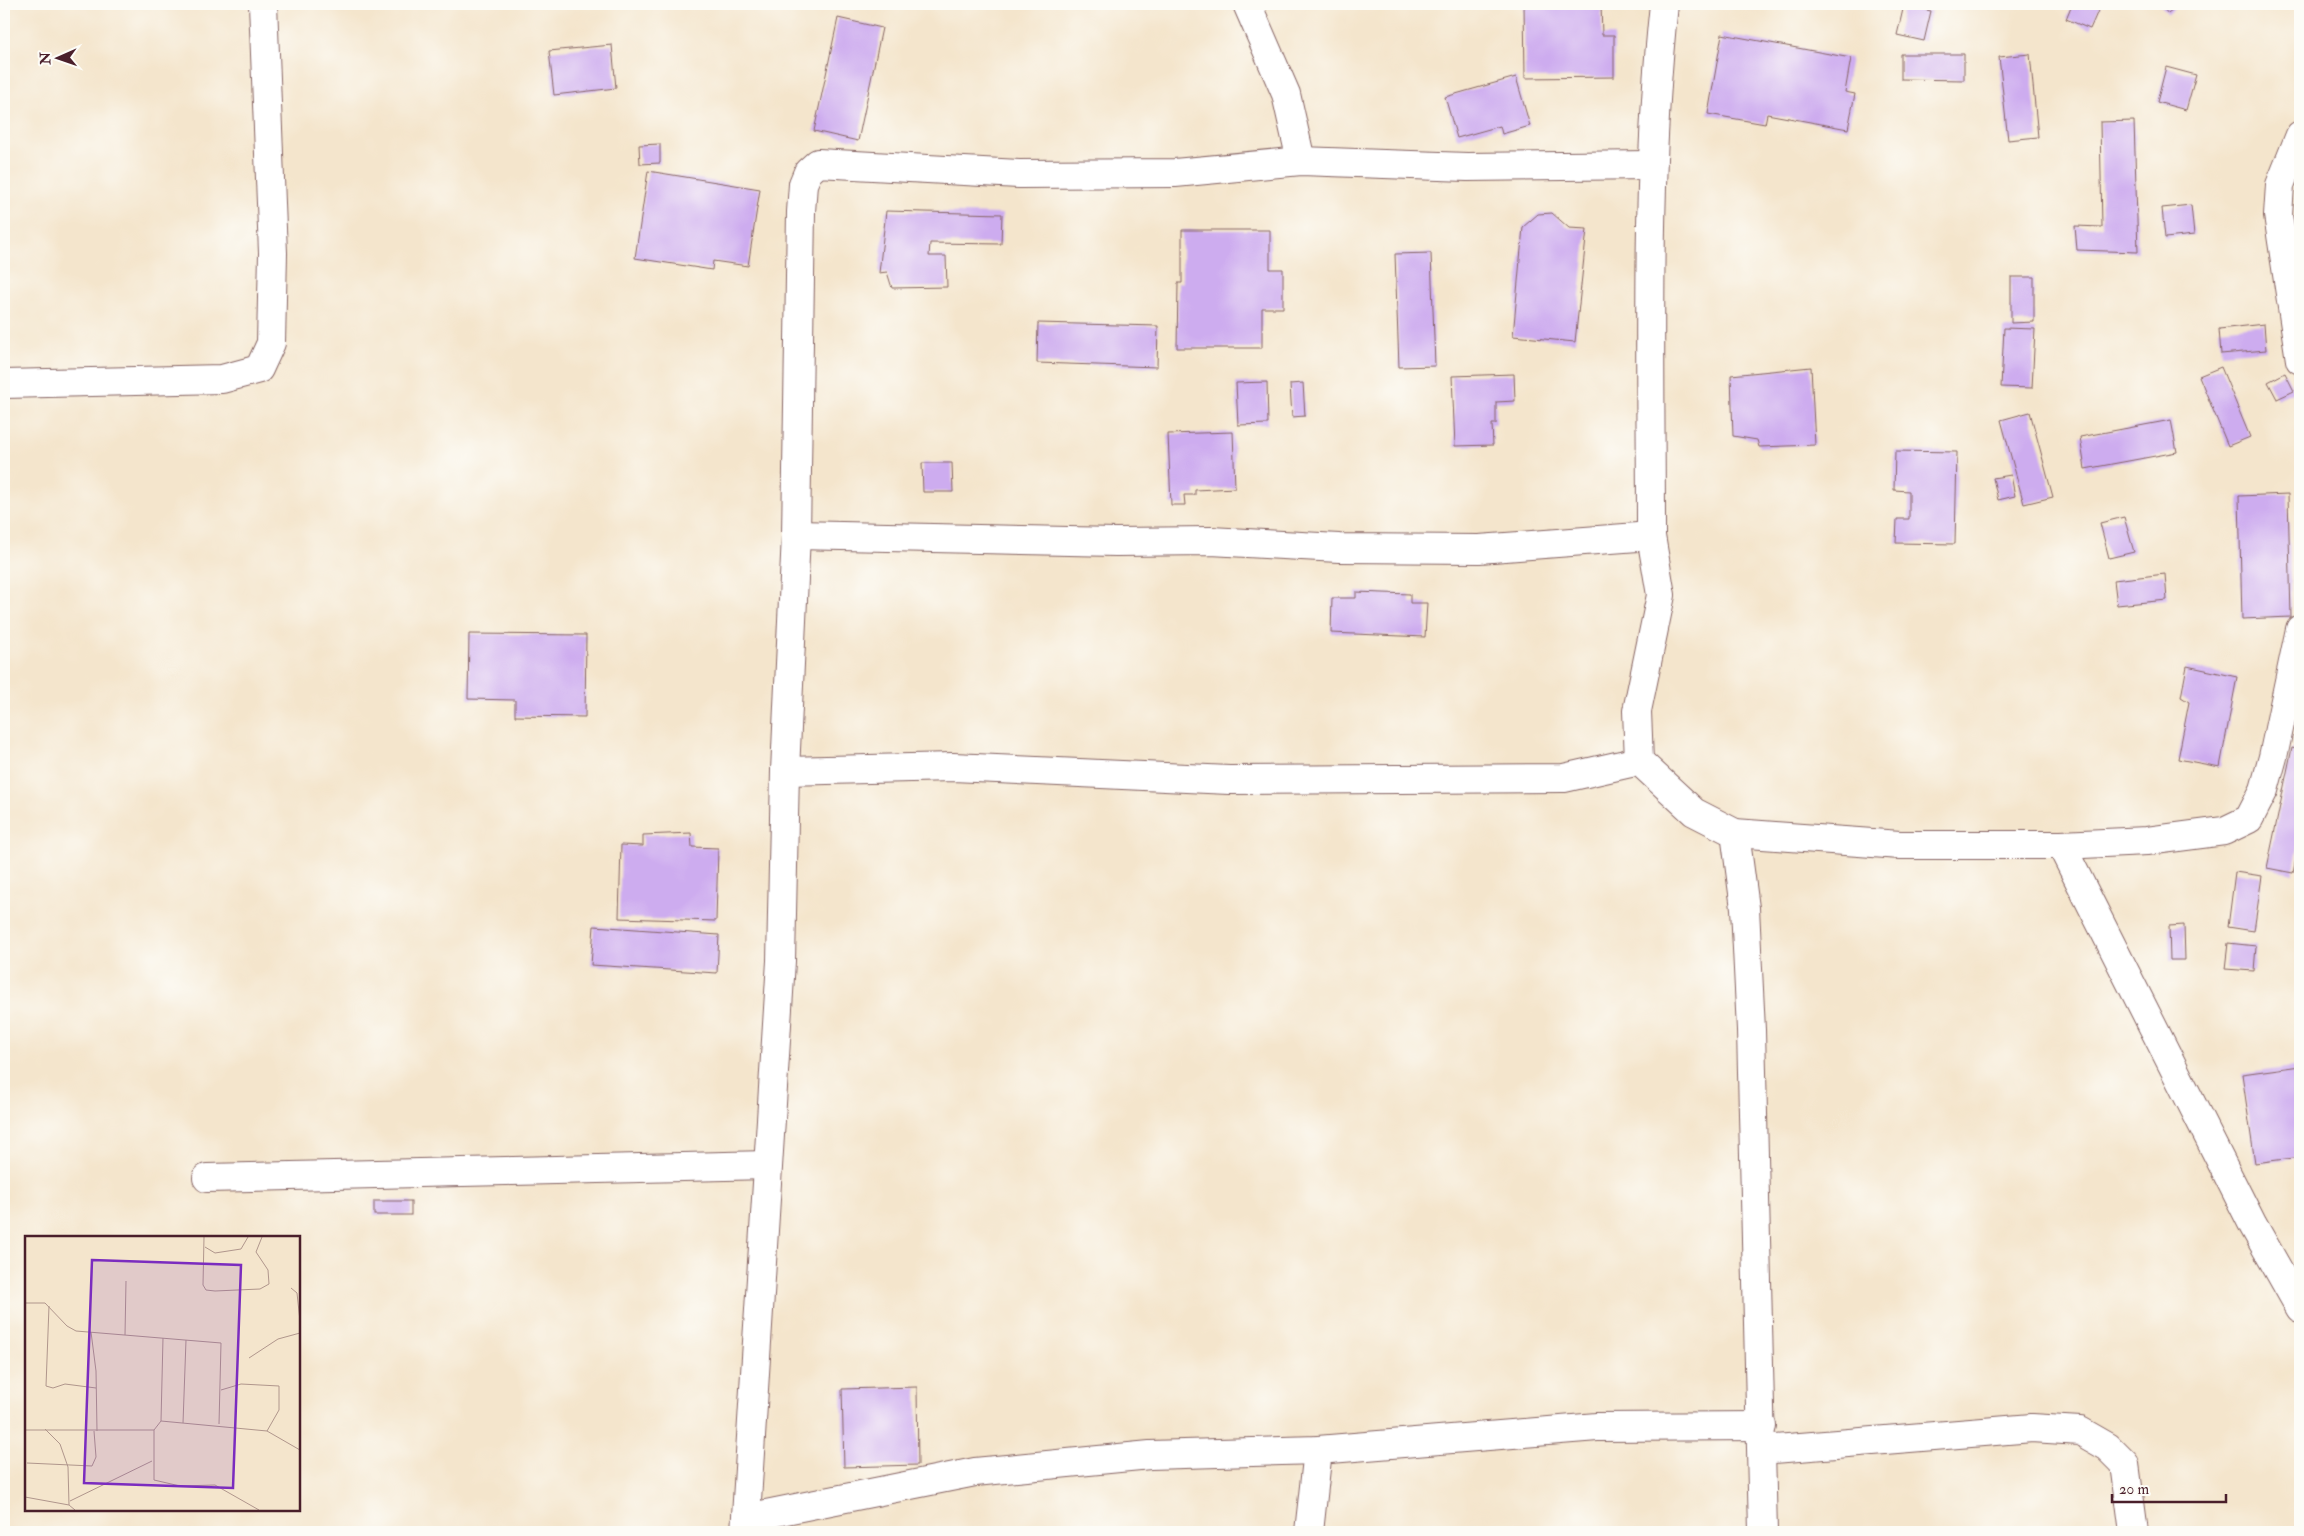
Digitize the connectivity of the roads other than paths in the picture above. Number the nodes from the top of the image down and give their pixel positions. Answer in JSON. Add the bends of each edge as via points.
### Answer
{"nodes":[{"id":1,"x":264,"y":4,"type":"edge"},
{"id":2,"x":1247,"y":4,"type":"edge"},
{"id":3,"x":1664,"y":4,"type":"edge"},
{"id":4,"x":2300,"y":135,"type":"edge"},
{"id":5,"x":1301,"y":161,"type":"junction"},
{"id":6,"x":1652,"y":166,"type":"junction"},
{"id":7,"x":2300,"y":360,"type":"edge"},
{"id":8,"x":4,"y":384,"type":"edge"},
{"id":9,"x":796,"y":535,"type":"junction"},
{"id":10,"x":1651,"y":536,"type":"junction"},
{"id":11,"x":2300,"y":629,"type":"edge"},
{"id":12,"x":1639,"y":761,"type":"junction"},
{"id":13,"x":785,"y":772,"type":"junction"},
{"id":14,"x":1735,"y":833,"type":"junction"},
{"id":15,"x":2061,"y":845,"type":"junction"},
{"id":16,"x":768,"y":1165,"type":"junction"},
{"id":17,"x":207,"y":1178,"type":"dead end"},
{"id":18,"x":2300,"y":1308,"type":"edge"},
{"id":19,"x":1762,"y":1438,"type":"junction"},
{"id":20,"x":1318,"y":1450,"type":"junction"},
{"id":21,"x":746,"y":1525,"type":"edge"},
{"id":22,"x":1309,"y":1532,"type":"edge"},
{"id":23,"x":1763,"y":1532,"type":"edge"},
{"id":24,"x":2134,"y":1532,"type":"edge"}],
"edges":[{"from":1,"to":8,"type":"street","via":[[273,253],[271,343],[259,369],[222,379]]},
{"from":2,"to":5,"type":"street","via":[[1286,94]]},
{"from":3,"to":6,"type":"street","via":[[1655,88]]},
{"from":4,"to":7,"type":"street","via":[[2280,185],[2278,216]]},
{"from":5,"to":6,"type":"street","via":[[1467,167]]},
{"from":5,"to":9,"type":"street","via":[[1175,173],[1029,174],[818,163],[805,178],[801,212]]},
{"from":6,"to":10,"type":"street"},
{"from":9,"to":10,"type":"street","via":[[1211,541],[1376,548],[1479,548]]},
{"from":9,"to":13,"type":"street"},
{"from":10,"to":12,"type":"street","via":[[1661,594],[1637,711]]},
{"from":11,"to":15,"type":"street","via":[[2273,757],[2264,790],[2249,819],[2224,831]]},
{"from":12,"to":13,"type":"street","via":[[1564,778],[1229,780],[953,767]]},
{"from":12,"to":14,"type":"street","via":[[1694,812]]},
{"from":13,"to":16,"type":"street","via":[[781,961]]},
{"from":14,"to":15,"type":"street","via":[[1900,845]]},
{"from":14,"to":19,"type":"street","via":[[1745,908],[1751,1030]]},
{"from":15,"to":18,"type":"street","via":[[2253,1225]]},
{"from":16,"to":17,"type":"street"},
{"from":16,"to":21,"type":"street"},
{"from":19,"to":20,"type":"street","via":[[1597,1427]]},
{"from":19,"to":23,"type":"street"},
{"from":19,"to":24,"type":"street","via":[[2032,1428],[2080,1431],[2108,1447],[2124,1464]]},
{"from":20,"to":21,"type":"street","via":[[1150,1455],[975,1472]]},
{"from":20,"to":22,"type":"street"}]}
